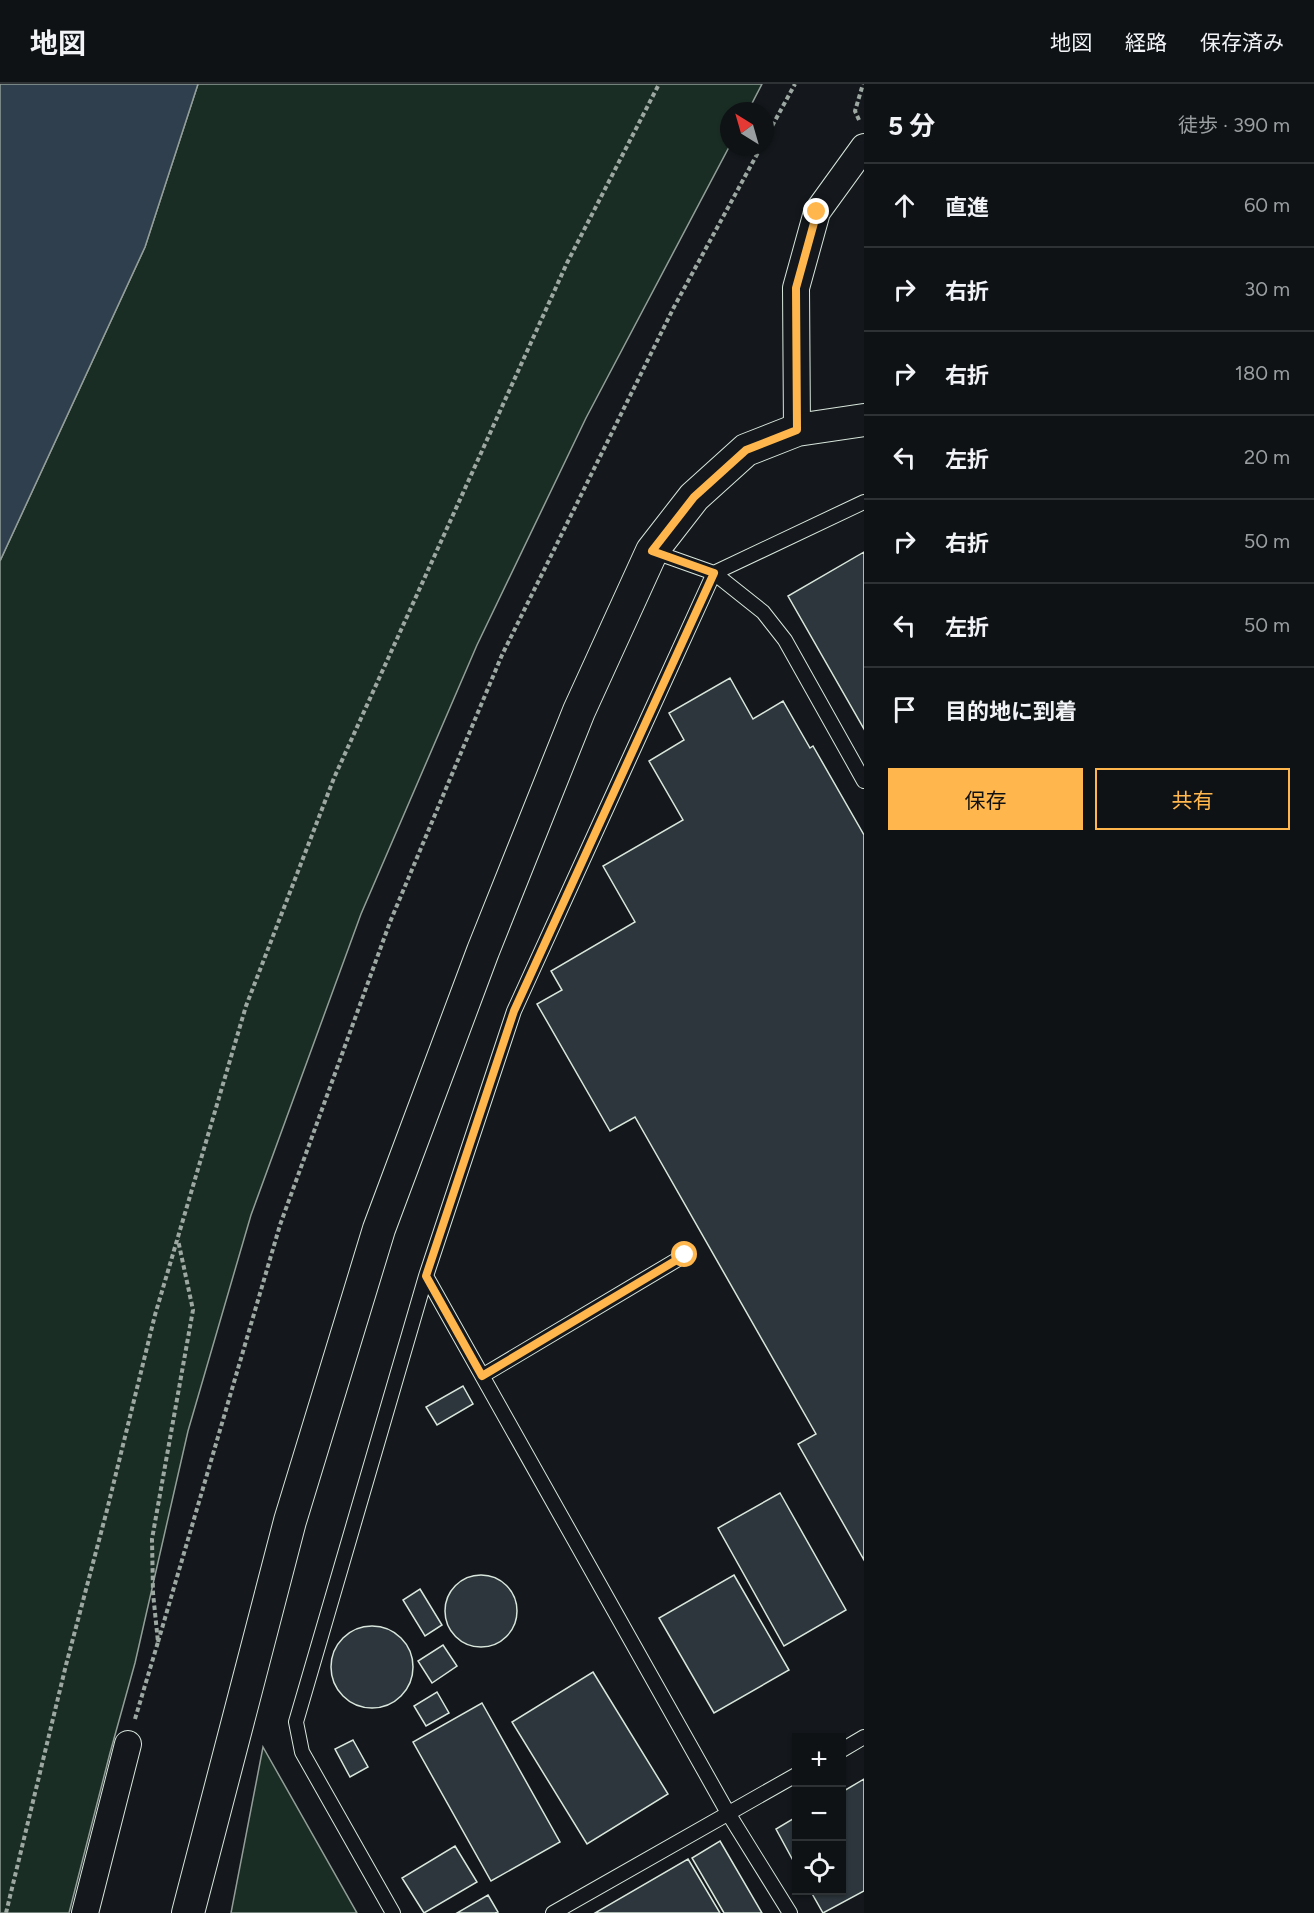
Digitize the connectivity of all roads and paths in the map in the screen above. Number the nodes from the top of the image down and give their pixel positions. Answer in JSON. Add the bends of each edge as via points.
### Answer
{"nodes":[{"id":1,"x":659,"y":84,"type":"edge"},
{"id":2,"x":795,"y":84,"type":"edge"},
{"id":3,"x":862,"y":84,"type":"edge"},
{"id":4,"x":774,"y":122,"type":"edge"},
{"id":5,"x":864,"y":130,"type":"edge"},
{"id":6,"x":864,"y":147,"type":"edge"},
{"id":7,"x":756,"y":156,"type":"edge"},
{"id":8,"x":864,"y":420,"type":"edge"},
{"id":9,"x":797,"y":430,"type":"junction"},
{"id":10,"x":864,"y":502,"type":"edge"},
{"id":11,"x":652,"y":551,"type":"junction"},
{"id":12,"x":714,"y":573,"type":"junction"},
{"id":13,"x":864,"y":781,"type":"edge"},
{"id":14,"x":178,"y":1240,"type":"junction"},
{"id":15,"x":685,"y":1255,"type":"dead end"},
{"id":16,"x":426,"y":1276,"type":"junction"},
{"id":17,"x":482,"y":1376,"type":"junction"},
{"id":18,"x":158,"y":1642,"type":"junction"},
{"id":19,"x":864,"y":1737,"type":"edge"},
{"id":20,"x":128,"y":1744,"type":"joint"},
{"id":21,"x":846,"y":1748,"type":"edge"},
{"id":22,"x":792,"y":1777,"type":"edge"},
{"id":23,"x":728,"y":1813,"type":"junction"},
{"id":24,"x":6,"y":1913,"type":"edge"},
{"id":25,"x":85,"y":1913,"type":"edge"},
{"id":26,"x":188,"y":1913,"type":"edge"},
{"id":27,"x":393,"y":1913,"type":"edge"},
{"id":28,"x":553,"y":1913,"type":"edge"},
{"id":29,"x":790,"y":1913,"type":"edge"}],
"edges":[{"from":1,"to":14,"type":"path","via":[[567,263],[334,778],[246,1006]]},
{"from":2,"to":4,"type":"path"},
{"from":3,"to":5,"type":"path","via":[[855,111]]},
{"from":6,"to":9,"type":"street","via":[[817,212],[796,288]]},
{"from":7,"to":18,"type":"path","via":[[674,307],[507,645],[390,922],[280,1225]]},
{"from":8,"to":9,"type":"street"},
{"from":9,"to":11,"type":"street","via":[[746,450],[694,497]]},
{"from":10,"to":12,"type":"lane"},
{"from":11,"to":12,"type":"lane"},
{"from":11,"to":26,"type":"street","via":[[579,711],[483,951],[379,1229],[290,1521]]},
{"from":12,"to":13,"type":"lane","via":[[764,612],[785,640]]},
{"from":12,"to":16,"type":"lane","via":[[514,1011]]},
{"from":14,"to":18,"type":"path","via":[[193,1310],[152,1539]]},
{"from":14,"to":24,"type":"path","via":[[155,1315]]},
{"from":15,"to":17,"type":"lane"},
{"from":16,"to":17,"type":"lane"},
{"from":16,"to":27,"type":"lane","via":[[296,1722],[302,1752]]},
{"from":17,"to":23,"type":"lane"},
{"from":18,"to":20,"type":"path"},
{"from":19,"to":21,"type":"lane"},
{"from":20,"to":25,"type":"street"},
{"from":22,"to":23,"type":"lane"},
{"from":23,"to":28,"type":"lane"},
{"from":23,"to":29,"type":"lane"}]}
